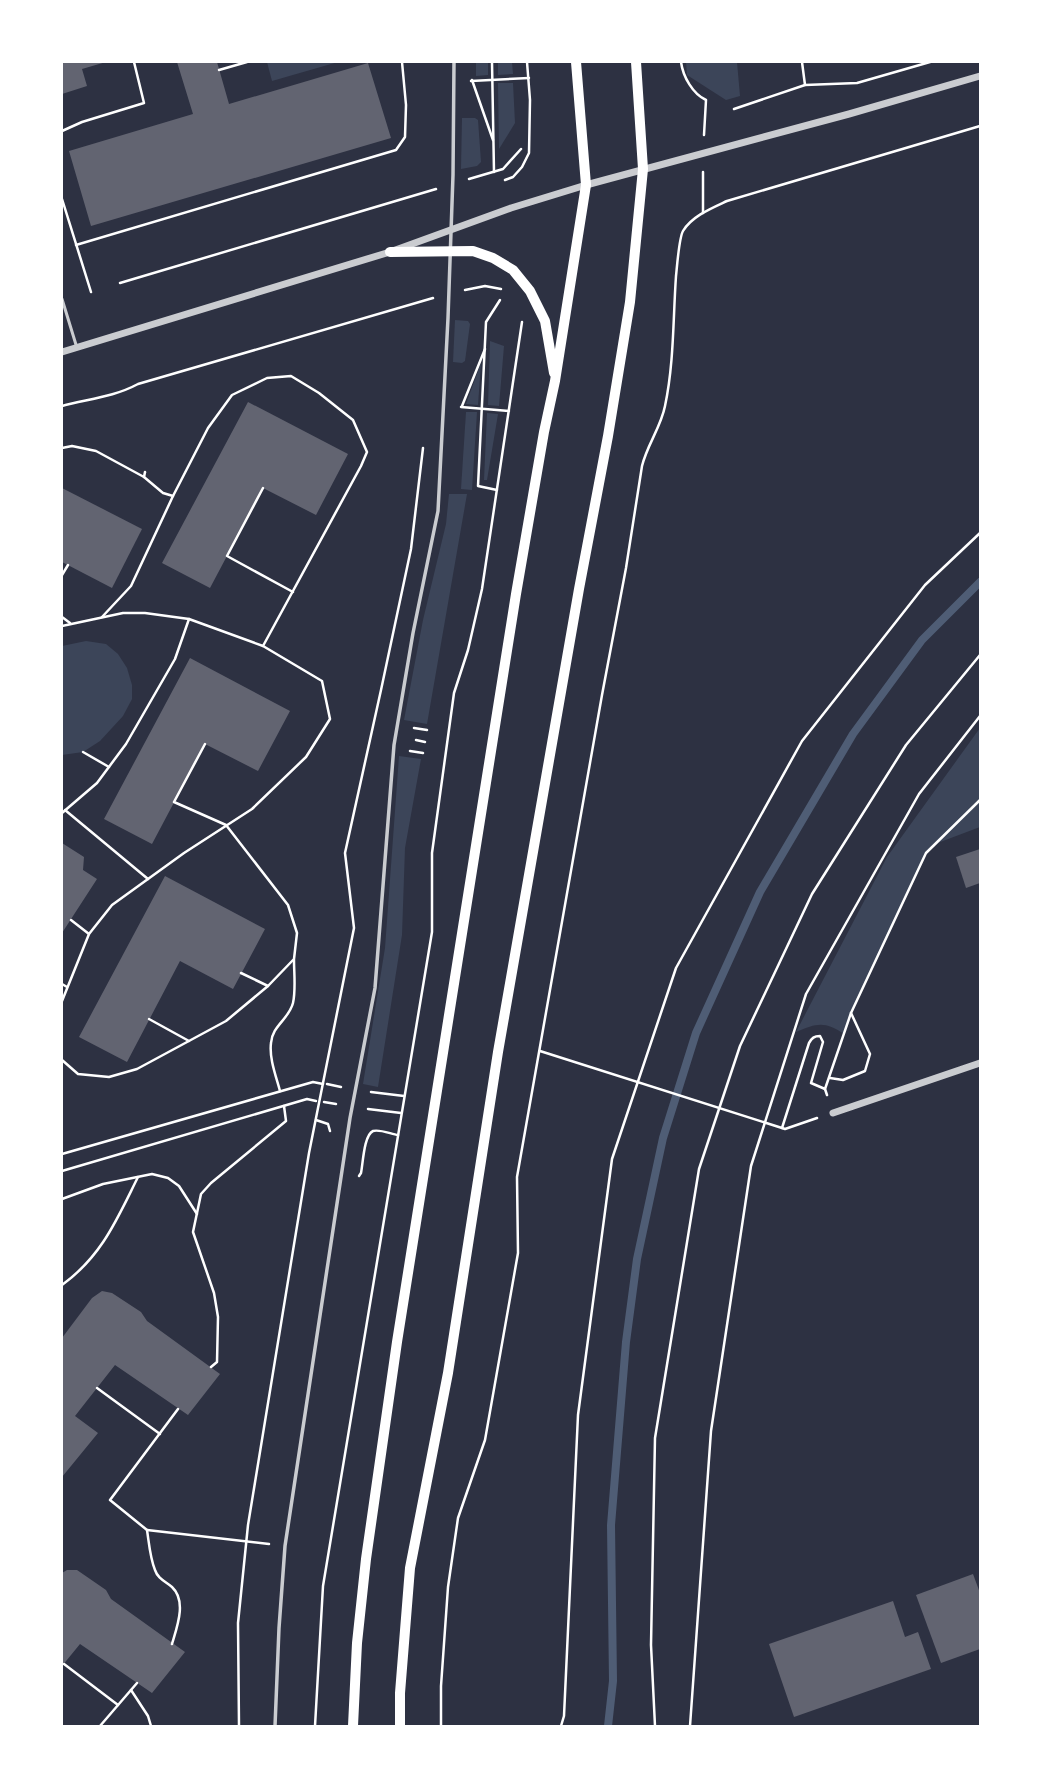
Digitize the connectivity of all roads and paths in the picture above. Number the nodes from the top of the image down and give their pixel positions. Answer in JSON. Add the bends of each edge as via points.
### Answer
{"nodes":[{"id":1,"x":134,"y":62,"type":"edge"},
{"id":2,"x":247,"y":62,"type":"edge"},
{"id":3,"x":402,"y":62,"type":"edge"},
{"id":4,"x":454,"y":62,"type":"edge"},
{"id":5,"x":492,"y":62,"type":"edge"},
{"id":6,"x":527,"y":62,"type":"edge"},
{"id":7,"x":576,"y":62,"type":"edge"},
{"id":8,"x":636,"y":62,"type":"edge"},
{"id":9,"x":681,"y":62,"type":"edge"},
{"id":10,"x":802,"y":62,"type":"edge"},
{"id":11,"x":930,"y":62,"type":"edge"},
{"id":12,"x":219,"y":70,"type":"dead end"},
{"id":13,"x":980,"y":76,"type":"edge"},
{"id":14,"x":528,"y":78,"type":"junction"},
{"id":15,"x":492,"y":80,"type":"junction"},
{"id":16,"x":805,"y":85,"type":"junction"},
{"id":17,"x":734,"y":109,"type":"dead end"},
{"id":18,"x":704,"y":124,"type":"dead end"},
{"id":19,"x":980,"y":126,"type":"edge"},
{"id":20,"x":62,"y":131,"type":"edge"},
{"id":21,"x":493,"y":142,"type":"junction"},
{"id":22,"x":522,"y":149,"type":"dead end"},
{"id":23,"x":643,"y":170,"type":"junction"},
{"id":24,"x":494,"y":172,"type":"junction"},
{"id":25,"x":505,"y":180,"type":"dead end"},
{"id":26,"x":463,"y":181,"type":"dead end"},
{"id":27,"x":586,"y":185,"type":"junction"},
{"id":28,"x":440,"y":188,"type":"dead end"},
{"id":29,"x":703,"y":188,"type":"dead end"},
{"id":30,"x":62,"y":199,"type":"edge"},
{"id":31,"x":703,"y":214,"type":"junction"},
{"id":32,"x":76,"y":244,"type":"junction"},
{"id":33,"x":390,"y":252,"type":"junction"},
{"id":34,"x":120,"y":283,"type":"dead end"},
{"id":35,"x":503,"y":290,"type":"dead end"},
{"id":36,"x":462,"y":291,"type":"dead end"},
{"id":37,"x":91,"y":292,"type":"dead end"},
{"id":38,"x":439,"y":296,"type":"dead end"},
{"id":39,"x":62,"y":300,"type":"edge"},
{"id":40,"x":500,"y":300,"type":"dead end"},
{"id":41,"x":522,"y":319,"type":"dead end"},
{"id":42,"x":77,"y":348,"type":"junction"},
{"id":43,"x":484,"y":349,"type":"junction"},
{"id":44,"x":62,"y":352,"type":"edge"},
{"id":45,"x":555,"y":381,"type":"junction"},
{"id":46,"x":62,"y":406,"type":"edge"},
{"id":47,"x":482,"y":409,"type":"junction"},
{"id":48,"x":509,"y":411,"type":"junction"},
{"id":49,"x":424,"y":442,"type":"dead end"},
{"id":50,"x":62,"y":448,"type":"edge"},
{"id":51,"x":146,"y":472,"type":"dead end"},
{"id":52,"x":144,"y":477,"type":"junction"},
{"id":53,"x":263,"y":488,"type":"dead end"},
{"id":54,"x":497,"y":490,"type":"junction"},
{"id":55,"x":173,"y":496,"type":"junction"},
{"id":56,"x":980,"y":533,"type":"edge"},
{"id":57,"x":68,"y":565,"type":"dead end"},
{"id":58,"x":62,"y":575,"type":"edge"},
{"id":59,"x":293,"y":592,"type":"junction"},
{"id":60,"x":62,"y":617,"type":"edge"},
{"id":61,"x":102,"y":617,"type":"junction"},
{"id":62,"x":189,"y":619,"type":"junction"},
{"id":63,"x":71,"y":624,"type":"junction"},
{"id":64,"x":62,"y":626,"type":"edge"},
{"id":65,"x":263,"y":646,"type":"junction"},
{"id":66,"x":980,"y":655,"type":"edge"},
{"id":67,"x":980,"y":716,"type":"edge"},
{"id":68,"x":416,"y":740,"type":"dead end"},
{"id":69,"x":425,"y":742,"type":"dead end"},
{"id":70,"x":205,"y":744,"type":"dead end"},
{"id":71,"x":83,"y":752,"type":"dead end"},
{"id":72,"x":108,"y":767,"type":"junction"},
{"id":73,"x":980,"y":800,"type":"edge"},
{"id":74,"x":65,"y":810,"type":"junction"},
{"id":75,"x":62,"y":813,"type":"edge"},
{"id":76,"x":226,"y":825,"type":"junction"},
{"id":77,"x":148,"y":878,"type":"junction"},
{"id":78,"x":71,"y":920,"type":"dead end"},
{"id":79,"x":89,"y":934,"type":"junction"},
{"id":80,"x":294,"y":959,"type":"junction"},
{"id":81,"x":241,"y":972,"type":"dead end"},
{"id":82,"x":62,"y":984,"type":"edge"},
{"id":83,"x":268,"y":986,"type":"junction"},
{"id":84,"x":67,"y":987,"type":"junction"},
{"id":85,"x":62,"y":1001,"type":"edge"},
{"id":86,"x":851,"y":1013,"type":"junction"},
{"id":87,"x":149,"y":1019,"type":"dead end"},
{"id":88,"x":190,"y":1041,"type":"junction"},
{"id":89,"x":540,"y":1051,"type":"junction"},
{"id":90,"x":62,"y":1060,"type":"edge"},
{"id":91,"x":980,"y":1063,"type":"edge"},
{"id":92,"x":830,"y":1078,"type":"junction"},
{"id":93,"x":323,"y":1084,"type":"junction"},
{"id":94,"x":327,"y":1084,"type":"dead end"},
{"id":95,"x":331,"y":1085,"type":"dead end"},
{"id":96,"x":824,"y":1089,"type":"junction"},
{"id":97,"x":280,"y":1091,"type":"junction"},
{"id":98,"x":370,"y":1092,"type":"dead end"},
{"id":99,"x":404,"y":1096,"type":"junction"},
{"id":100,"x":316,"y":1100,"type":"dead end"},
{"id":101,"x":324,"y":1102,"type":"dead end"},
{"id":102,"x":328,"y":1102,"type":"dead end"},
{"id":103,"x":284,"y":1106,"type":"junction"},
{"id":104,"x":366,"y":1109,"type":"dead end"},
{"id":105,"x":401,"y":1113,"type":"junction"},
{"id":106,"x":833,"y":1113,"type":"junction"},
{"id":107,"x":783,"y":1129,"type":"junction"},
{"id":108,"x":62,"y":1154,"type":"edge"},
{"id":109,"x":62,"y":1171,"type":"edge"},
{"id":110,"x":138,"y":1176,"type":"junction"},
{"id":111,"x":62,"y":1199,"type":"edge"},
{"id":112,"x":197,"y":1214,"type":"junction"},
{"id":113,"x":62,"y":1284,"type":"edge"},
{"id":114,"x":211,"y":1367,"type":"dead end"},
{"id":115,"x":97,"y":1388,"type":"dead end"},
{"id":116,"x":178,"y":1409,"type":"dead end"},
{"id":117,"x":160,"y":1434,"type":"junction"},
{"id":118,"x":147,"y":1530,"type":"junction"},
{"id":119,"x":246,"y":1542,"type":"junction"},
{"id":120,"x":285,"y":1546,"type":"junction"},
{"id":121,"x":172,"y":1644,"type":"dead end"},
{"id":122,"x":64,"y":1664,"type":"dead end"},
{"id":123,"x":137,"y":1683,"type":"dead end"},
{"id":124,"x":131,"y":1690,"type":"junction"},
{"id":125,"x":118,"y":1705,"type":"junction"},
{"id":126,"x":100,"y":1726,"type":"edge"},
{"id":127,"x":151,"y":1726,"type":"edge"},
{"id":128,"x":239,"y":1726,"type":"edge"},
{"id":129,"x":275,"y":1726,"type":"edge"},
{"id":130,"x":315,"y":1726,"type":"edge"},
{"id":131,"x":353,"y":1726,"type":"edge"},
{"id":132,"x":400,"y":1726,"type":"edge"},
{"id":133,"x":441,"y":1726,"type":"edge"},
{"id":134,"x":562,"y":1726,"type":"edge"},
{"id":135,"x":655,"y":1726,"type":"edge"},
{"id":136,"x":690,"y":1726,"type":"edge"}],
"edges":[{"from":1,"to":20,"type":"path","via":[[144,103],[82,122]]},
{"from":2,"to":12,"type":"path"},
{"from":3,"to":32,"type":"path","via":[[406,105],[405,137],[396,150]]},
{"from":4,"to":120,"type":"street","via":[[448,318],[438,511],[413,633],[394,745],[375,988],[350,1118]]},
{"from":5,"to":15,"type":"path"},
{"from":6,"to":14,"type":"path"},
{"from":7,"to":27,"type":"main road"},
{"from":8,"to":23,"type":"main road"},
{"from":9,"to":18,"type":"path","via":[[688,82],[699,97],[706,100]]},
{"from":10,"to":16,"type":"path"},
{"from":11,"to":16,"type":"path","via":[[857,83]]},
{"from":13,"to":23,"type":"street"},
{"from":14,"to":15,"type":"path"},
{"from":14,"to":25,"type":"path","via":[[529,153],[522,167],[513,177]]},
{"from":15,"to":21,"type":"path"},
{"from":15,"to":21,"type":"path","via":[[472,81]]},
{"from":16,"to":17,"type":"path"},
{"from":19,"to":31,"type":"path","via":[[727,201]]},
{"from":21,"to":24,"type":"path"},
{"from":22,"to":24,"type":"path","via":[[503,169]]},
{"from":23,"to":27,"type":"street"},
{"from":23,"to":132,"type":"main road","via":[[630,302],[610,428],[579,589],[498,1052],[448,1373],[410,1568],[400,1693]]},
{"from":24,"to":26,"type":"path"},
{"from":27,"to":33,"type":"street","via":[[511,208]]},
{"from":27,"to":45,"type":"main road"},
{"from":28,"to":34,"type":"path"},
{"from":29,"to":31,"type":"path"},
{"from":30,"to":32,"type":"path"},
{"from":31,"to":89,"type":"path","via":[[692,220],[682,232],[676,272],[668,389],[664,408],[642,466]]},
{"from":32,"to":37,"type":"path"},
{"from":33,"to":42,"type":"street"},
{"from":33,"to":45,"type":"main road","via":[[473,250],[513,270],[530,291],[545,321]]},
{"from":35,"to":36,"type":"path","via":[[485,286]]},
{"from":38,"to":46,"type":"path","via":[[138,384],[96,399]]},
{"from":39,"to":42,"type":"lane"},
{"from":40,"to":43,"type":"path","via":[[486,322]]},
{"from":41,"to":48,"type":"path"},
{"from":42,"to":44,"type":"street"},
{"from":43,"to":47,"type":"path"},
{"from":43,"to":47,"type":"path","via":[[461,407]]},
{"from":45,"to":131,"type":"main road","via":[[514,602],[397,1342],[366,1559],[357,1643]]},
{"from":47,"to":48,"type":"path"},
{"from":47,"to":54,"type":"path","via":[[478,486]]},
{"from":48,"to":54,"type":"path"},
{"from":49,"to":93,"type":"path","via":[[411,549],[345,853],[354,928]]},
{"from":50,"to":52,"type":"path","via":[[72,446],[96,452]]},
{"from":51,"to":52,"type":"path"},
{"from":52,"to":55,"type":"path","via":[[163,493]]},
{"from":53,"to":59,"type":"path","via":[[227,556]]},
{"from":54,"to":99,"type":"path","via":[[482,589],[468,650],[454,693],[432,853],[432,932]]},
{"from":55,"to":59,"type":"path","via":[[208,428],[232,395],[267,378],[291,376],[353,420],[367,452]]},
{"from":55,"to":61,"type":"path","via":[[131,586]]},
{"from":56,"to":134,"type":"path","via":[[925,585],[802,741],[676,968],[612,1159],[578,1415]]},
{"from":57,"to":58,"type":"path"},
{"from":59,"to":65,"type":"path"},
{"from":60,"to":63,"type":"path"},
{"from":61,"to":62,"type":"path","via":[[145,612]]},
{"from":61,"to":63,"type":"path"},
{"from":62,"to":65,"type":"path"},
{"from":62,"to":72,"type":"path","via":[[175,659],[126,744]]},
{"from":63,"to":64,"type":"path"},
{"from":65,"to":76,"type":"path","via":[[322,682],[330,719],[306,757],[252,809]]},
{"from":66,"to":135,"type":"path","via":[[906,745],[812,894],[740,1046],[699,1169],[655,1438],[651,1645]]},
{"from":67,"to":136,"type":"path","via":[[919,794],[806,994],[751,1166],[711,1431]]},
{"from":68,"to":69,"type":"path"},
{"from":70,"to":76,"type":"path","via":[[174,802]]},
{"from":71,"to":72,"type":"path"},
{"from":72,"to":74,"type":"path","via":[[97,783]]},
{"from":73,"to":86,"type":"path","via":[[926,853]]},
{"from":74,"to":75,"type":"path"},
{"from":74,"to":77,"type":"path"},
{"from":76,"to":77,"type":"path"},
{"from":76,"to":80,"type":"path","via":[[288,906],[297,933]]},
{"from":77,"to":79,"type":"path","via":[[112,905]]},
{"from":78,"to":79,"type":"path"},
{"from":79,"to":84,"type":"path"},
{"from":80,"to":83,"type":"path"},
{"from":80,"to":97,"type":"path","via":[[293,1004],[285,1019],[274,1030],[270,1043]]},
{"from":81,"to":83,"type":"path"},
{"from":82,"to":84,"type":"path"},
{"from":83,"to":88,"type":"path","via":[[226,1022]]},
{"from":84,"to":85,"type":"path"},
{"from":86,"to":92,"type":"path"},
{"from":86,"to":92,"type":"path","via":[[870,1054],[865,1071],[843,1080]]},
{"from":87,"to":88,"type":"path"},
{"from":88,"to":90,"type":"path","via":[[137,1069],[109,1077],[78,1074]]},
{"from":89,"to":107,"type":"path"},
{"from":89,"to":133,"type":"path","via":[[517,1177],[518,1253],[485,1440],[458,1518],[448,1588],[441,1686]]},
{"from":91,"to":106,"type":"street"},
{"from":92,"to":96,"type":"path"},
{"from":93,"to":97,"type":"path","via":[[313,1082]]},
{"from":93,"to":119,"type":"path","via":[[309,1153]]},
{"from":94,"to":95,"type":"path"},
{"from":96,"to":106,"type":"path"},
{"from":96,"to":107,"type":"path","via":[[811,1083],[823,1042],[820,1036],[812,1038],[809,1043]]},
{"from":97,"to":108,"type":"path"},
{"from":98,"to":99,"type":"path"},
{"from":99,"to":105,"type":"path"},
{"from":100,"to":103,"type":"path","via":[[307,1099]]},
{"from":101,"to":102,"type":"path"},
{"from":103,"to":109,"type":"path"},
{"from":103,"to":112,"type":"path","via":[[286,1121],[211,1183],[201,1194]]},
{"from":104,"to":105,"type":"path"},
{"from":105,"to":130,"type":"path","via":[[323,1586]]},
{"from":106,"to":107,"type":"path"},
{"from":110,"to":111,"type":"path","via":[[103,1184]]},
{"from":110,"to":112,"type":"path","via":[[152,1174],[168,1178],[179,1186]]},
{"from":110,"to":113,"type":"path","via":[[116,1223],[100,1249],[74,1276]]},
{"from":112,"to":114,"type":"path","via":[[192,1232],[208,1272],[218,1317],[217,1362]]},
{"from":115,"to":117,"type":"path"},
{"from":116,"to":117,"type":"path"},
{"from":117,"to":118,"type":"path","via":[[110,1500]]},
{"from":118,"to":119,"type":"path"},
{"from":118,"to":121,"type":"path","via":[[154,1570],[161,1580],[172,1588],[179,1601],[179,1617]]},
{"from":119,"to":120,"type":"path"},
{"from":119,"to":128,"type":"path","via":[[238,1623]]},
{"from":120,"to":129,"type":"street"},
{"from":122,"to":125,"type":"path"},
{"from":123,"to":124,"type":"path"},
{"from":124,"to":125,"type":"path"},
{"from":124,"to":127,"type":"path","via":[[148,1716]]},
{"from":125,"to":126,"type":"path"}]}
